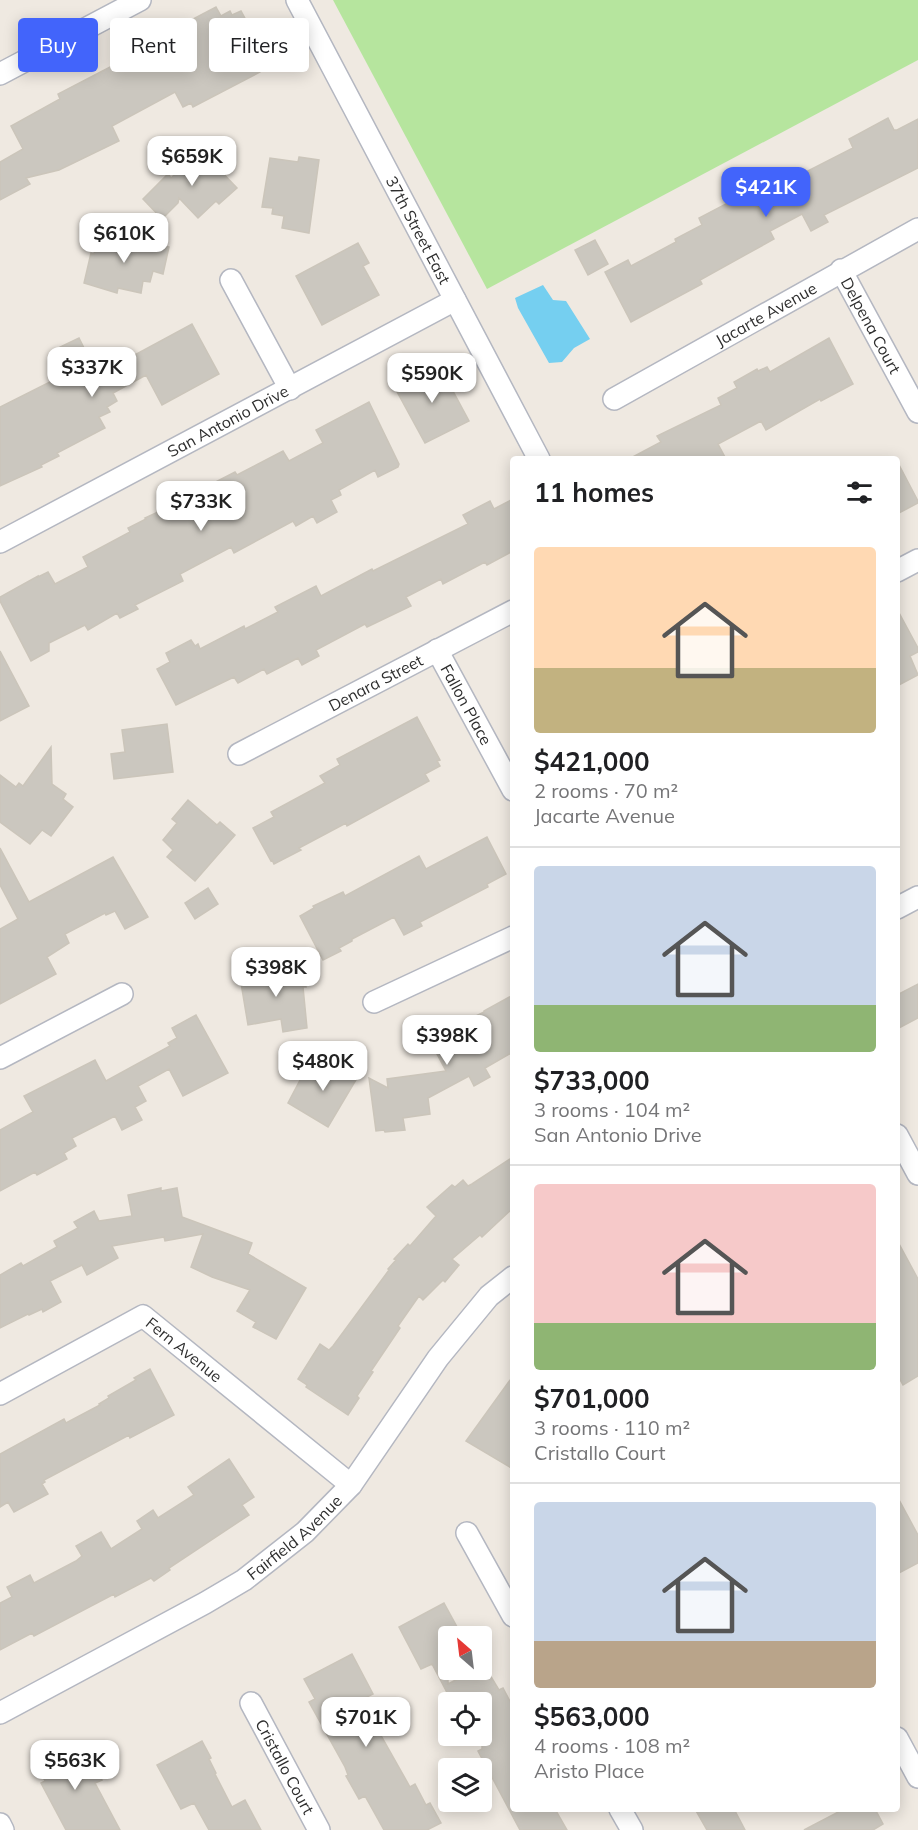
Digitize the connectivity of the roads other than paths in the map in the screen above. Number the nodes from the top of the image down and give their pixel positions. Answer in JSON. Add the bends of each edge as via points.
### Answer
{"nodes":[{"id":1,"x":140,"y":0,"type":"edge"},
{"id":2,"x":297,"y":0,"type":"edge"},
{"id":3,"x":0,"y":74,"type":"edge"},
{"id":4,"x":918,"y":230,"type":"edge"},
{"id":5,"x":841,"y":270,"type":"junction"},
{"id":6,"x":231,"y":280,"type":"dead end"},
{"id":7,"x":455,"y":300,"type":"junction"},
{"id":8,"x":290,"y":389,"type":"junction"},
{"id":9,"x":614,"y":399,"type":"dead end"},
{"id":10,"x":918,"y":412,"type":"edge"},
{"id":11,"x":537,"y":456,"type":"edge"},
{"id":12,"x":0,"y":542,"type":"edge"},
{"id":13,"x":918,"y":560,"type":"edge"},
{"id":14,"x":900,"y":569,"type":"edge"},
{"id":15,"x":510,"y":613,"type":"edge"},
{"id":16,"x":437,"y":650,"type":"junction"},
{"id":17,"x":238,"y":754,"type":"dead end"},
{"id":18,"x":510,"y":784,"type":"edge"},
{"id":19,"x":918,"y":897,"type":"edge"},
{"id":20,"x":900,"y":906,"type":"edge"},
{"id":21,"x":510,"y":938,"type":"edge"},
{"id":22,"x":122,"y":994,"type":"dead end"},
{"id":23,"x":374,"y":1002,"type":"dead end"},
{"id":24,"x":0,"y":1058,"type":"edge"},
{"id":25,"x":900,"y":1141,"type":"edge"},
{"id":26,"x":918,"y":1174,"type":"edge"},
{"id":27,"x":510,"y":1279,"type":"edge"},
{"id":28,"x":0,"y":1394,"type":"edge"},
{"id":29,"x":351,"y":1485,"type":"junction"},
{"id":30,"x":467,"y":1533,"type":"dead end"},
{"id":31,"x":510,"y":1611,"type":"edge"},
{"id":32,"x":251,"y":1703,"type":"dead end"},
{"id":33,"x":0,"y":1713,"type":"edge"},
{"id":34,"x":900,"y":1744,"type":"edge"},
{"id":35,"x":918,"y":1778,"type":"edge"},
{"id":36,"x":622,"y":1812,"type":"edge"},
{"id":37,"x":0,"y":1824,"type":"edge"},
{"id":38,"x":3,"y":1830,"type":"edge"},
{"id":39,"x":319,"y":1830,"type":"edge"},
{"id":40,"x":632,"y":1830,"type":"edge"}],
"edges":[{"from":1,"to":3,"type":"street"},
{"from":2,"to":7,"type":"street","name":"37th Street East"},
{"from":4,"to":5,"type":"street","name":"Jacarte Avenue"},
{"from":5,"to":9,"type":"street","name":"Jacarte Avenue"},
{"from":5,"to":10,"type":"street","name":"Delpena Court"},
{"from":6,"to":8,"type":"street"},
{"from":7,"to":8,"type":"street","name":"San Antonio Drive"},
{"from":7,"to":11,"type":"street","name":"37th Street East"},
{"from":8,"to":12,"type":"street","name":"San Antonio Drive"},
{"from":13,"to":14,"type":"street"},
{"from":15,"to":16,"type":"street","name":"Denara Street"},
{"from":16,"to":17,"type":"street","name":"Denara Street"},
{"from":16,"to":18,"type":"street","name":"Fallon Place"},
{"from":19,"to":20,"type":"street"},
{"from":21,"to":23,"type":"street"},
{"from":22,"to":24,"type":"street"},
{"from":25,"to":26,"type":"street"},
{"from":27,"to":29,"type":"street","name":"Fairfield Avenue","via":[[489,1296],[438,1358]]},
{"from":28,"to":29,"type":"street","name":"Fern Avenue","via":[[143,1316]]},
{"from":29,"to":33,"type":"street","name":"Fairfield Avenue","via":[[305,1532],[244,1580]]},
{"from":30,"to":31,"type":"street"},
{"from":32,"to":39,"type":"street","name":"Cristallo Court"},
{"from":34,"to":35,"type":"street"},
{"from":36,"to":40,"type":"street"},
{"from":37,"to":38,"type":"street"}]}
